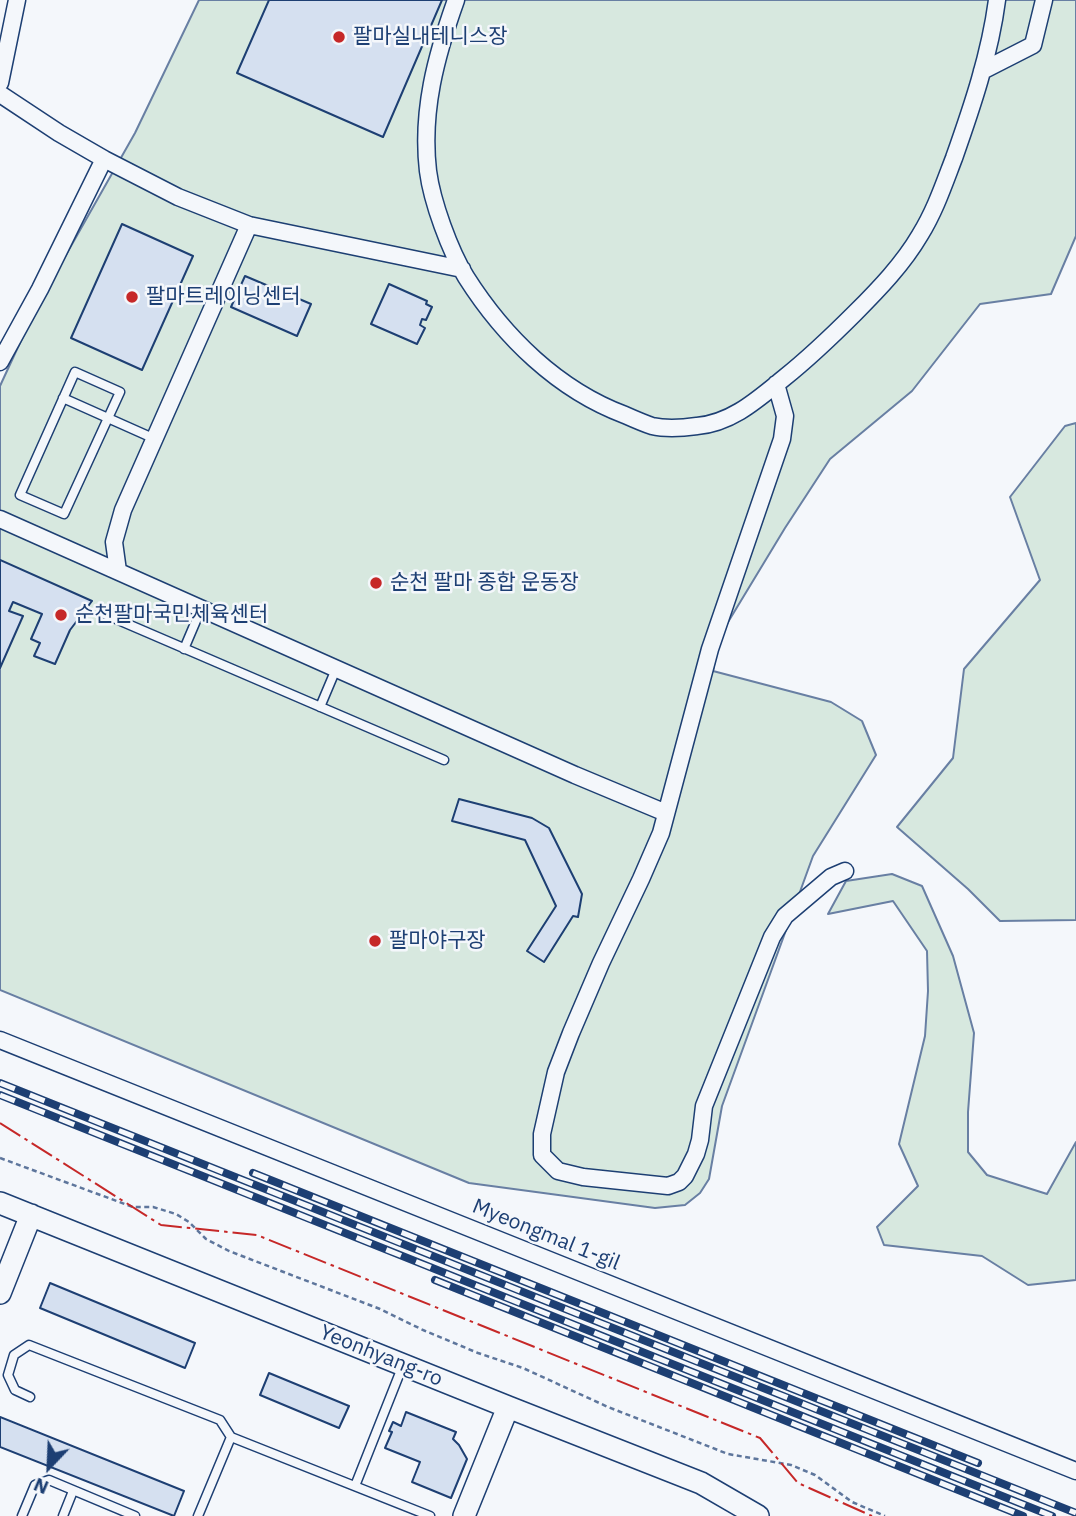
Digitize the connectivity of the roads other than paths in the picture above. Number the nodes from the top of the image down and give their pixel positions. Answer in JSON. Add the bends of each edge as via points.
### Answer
{"nodes":[{"id":1,"x":17,"y":0,"type":"edge"},
{"id":2,"x":456,"y":0,"type":"edge"},
{"id":3,"x":997,"y":0,"type":"edge"},
{"id":4,"x":1044,"y":0,"type":"edge"},
{"id":5,"x":982,"y":71,"type":"junction"},
{"id":6,"x":0,"y":83,"type":"edge"},
{"id":7,"x":0,"y":94,"type":"edge"},
{"id":8,"x":104,"y":159,"type":"junction"},
{"id":9,"x":249,"y":225,"type":"junction"},
{"id":10,"x":462,"y":269,"type":"junction"},
{"id":11,"x":0,"y":362,"type":"edge"},
{"id":12,"x":776,"y":384,"type":"junction"},
{"id":13,"x":63,"y":398,"type":"junction"},
{"id":14,"x":108,"y":418,"type":"junction"},
{"id":15,"x":155,"y":439,"type":"junction"},
{"id":16,"x":0,"y":519,"type":"edge"},
{"id":17,"x":118,"y":571,"type":"junction"},
{"id":18,"x":201,"y":609,"type":"junction"},
{"id":19,"x":102,"y":613,"type":"dead end"},
{"id":20,"x":184,"y":649,"type":"junction"},
{"id":21,"x":337,"y":669,"type":"junction"},
{"id":22,"x":320,"y":707,"type":"junction"},
{"id":23,"x":444,"y":760,"type":"dead end"},
{"id":24,"x":666,"y":813,"type":"junction"},
{"id":25,"x":845,"y":871,"type":"dead end"},
{"id":26,"x":0,"y":1040,"type":"edge"},
{"id":27,"x":0,"y":1203,"type":"edge"},
{"id":28,"x":31,"y":1215,"type":"junction"},
{"id":29,"x":0,"y":1293,"type":"edge"},
{"id":30,"x":403,"y":1365,"type":"junction"},
{"id":31,"x":30,"y":1397,"type":"dead end"},
{"id":32,"x":508,"y":1408,"type":"junction"},
{"id":33,"x":231,"y":1437,"type":"junction"},
{"id":34,"x":1076,"y":1471,"type":"edge"},
{"id":35,"x":355,"y":1486,"type":"junction"},
{"id":36,"x":73,"y":1491,"type":"junction"},
{"id":37,"x":112,"y":1506,"type":"junction"},
{"id":38,"x":22,"y":1516,"type":"edge"},
{"id":39,"x":63,"y":1516,"type":"edge"},
{"id":40,"x":108,"y":1516,"type":"edge"},
{"id":41,"x":135,"y":1516,"type":"edge"},
{"id":42,"x":198,"y":1516,"type":"edge"},
{"id":43,"x":430,"y":1516,"type":"edge"},
{"id":44,"x":464,"y":1516,"type":"edge"},
{"id":45,"x":758,"y":1516,"type":"edge"}],
"edges":[{"from":1,"to":6,"type":"street"},
{"from":2,"to":10,"type":"street","via":[[431,85],[425,128],[431,190]]},
{"from":3,"to":5,"type":"street"},
{"from":4,"to":5,"type":"street","via":[[1033,45]]},
{"from":5,"to":12,"type":"street","via":[[936,207],[906,257],[830,338]]},
{"from":7,"to":8,"type":"street"},
{"from":8,"to":9,"type":"street","via":[[178,197]]},
{"from":8,"to":11,"type":"street"},
{"from":9,"to":10,"type":"street"},
{"from":9,"to":15,"type":"street"},
{"from":10,"to":12,"type":"street","via":[[504,329],[561,381],[609,409],[652,426],[719,421]]},
{"from":12,"to":24,"type":"street","via":[[785,416],[782,439],[710,649]]},
{"from":13,"to":14,"type":"lane"},
{"from":13,"to":14,"type":"lane","via":[[75,372],[120,392]]},
{"from":13,"to":14,"type":"lane","via":[[20,495],[64,514]]},
{"from":14,"to":15,"type":"lane"},
{"from":15,"to":17,"type":"street","via":[[117,530]]},
{"from":16,"to":17,"type":"street"},
{"from":17,"to":18,"type":"street"},
{"from":18,"to":20,"type":"lane"},
{"from":18,"to":21,"type":"street"},
{"from":19,"to":20,"type":"lane"},
{"from":20,"to":22,"type":"lane"},
{"from":21,"to":22,"type":"lane"},
{"from":21,"to":24,"type":"street"},
{"from":22,"to":23,"type":"lane"},
{"from":24,"to":25,"type":"street","via":[[652,856],[601,962],[556,1072],[541,1145],[542,1155],[558,1171],[668,1186],[685,1176],[700,1140],[704,1106],[772,937],[785,916],[831,877]]},
{"from":26,"to":34,"type":"street","name":"Myeongmal 1-gil"},
{"from":27,"to":28,"type":"main road","name":"Yeonhyang-ro"},
{"from":28,"to":29,"type":"main road"},
{"from":28,"to":30,"type":"main road","name":"Yeonhyang-ro"},
{"from":30,"to":32,"type":"main road","name":"Yeonhyang-ro"},
{"from":30,"to":35,"type":"lane"},
{"from":31,"to":33,"type":"lane","via":[[15,1391],[8,1375],[14,1355],[29,1345],[220,1420]]},
{"from":32,"to":44,"type":"main road"},
{"from":32,"to":45,"type":"main road","name":"Yeonhyang-ro","via":[[701,1483]]},
{"from":33,"to":35,"type":"lane"},
{"from":33,"to":42,"type":"lane"},
{"from":35,"to":43,"type":"lane"},
{"from":36,"to":37,"type":"lane"},
{"from":36,"to":38,"type":"lane","via":[[48,1480],[35,1485]]},
{"from":36,"to":39,"type":"lane"},
{"from":37,"to":40,"type":"lane"},
{"from":37,"to":41,"type":"lane"}]}
